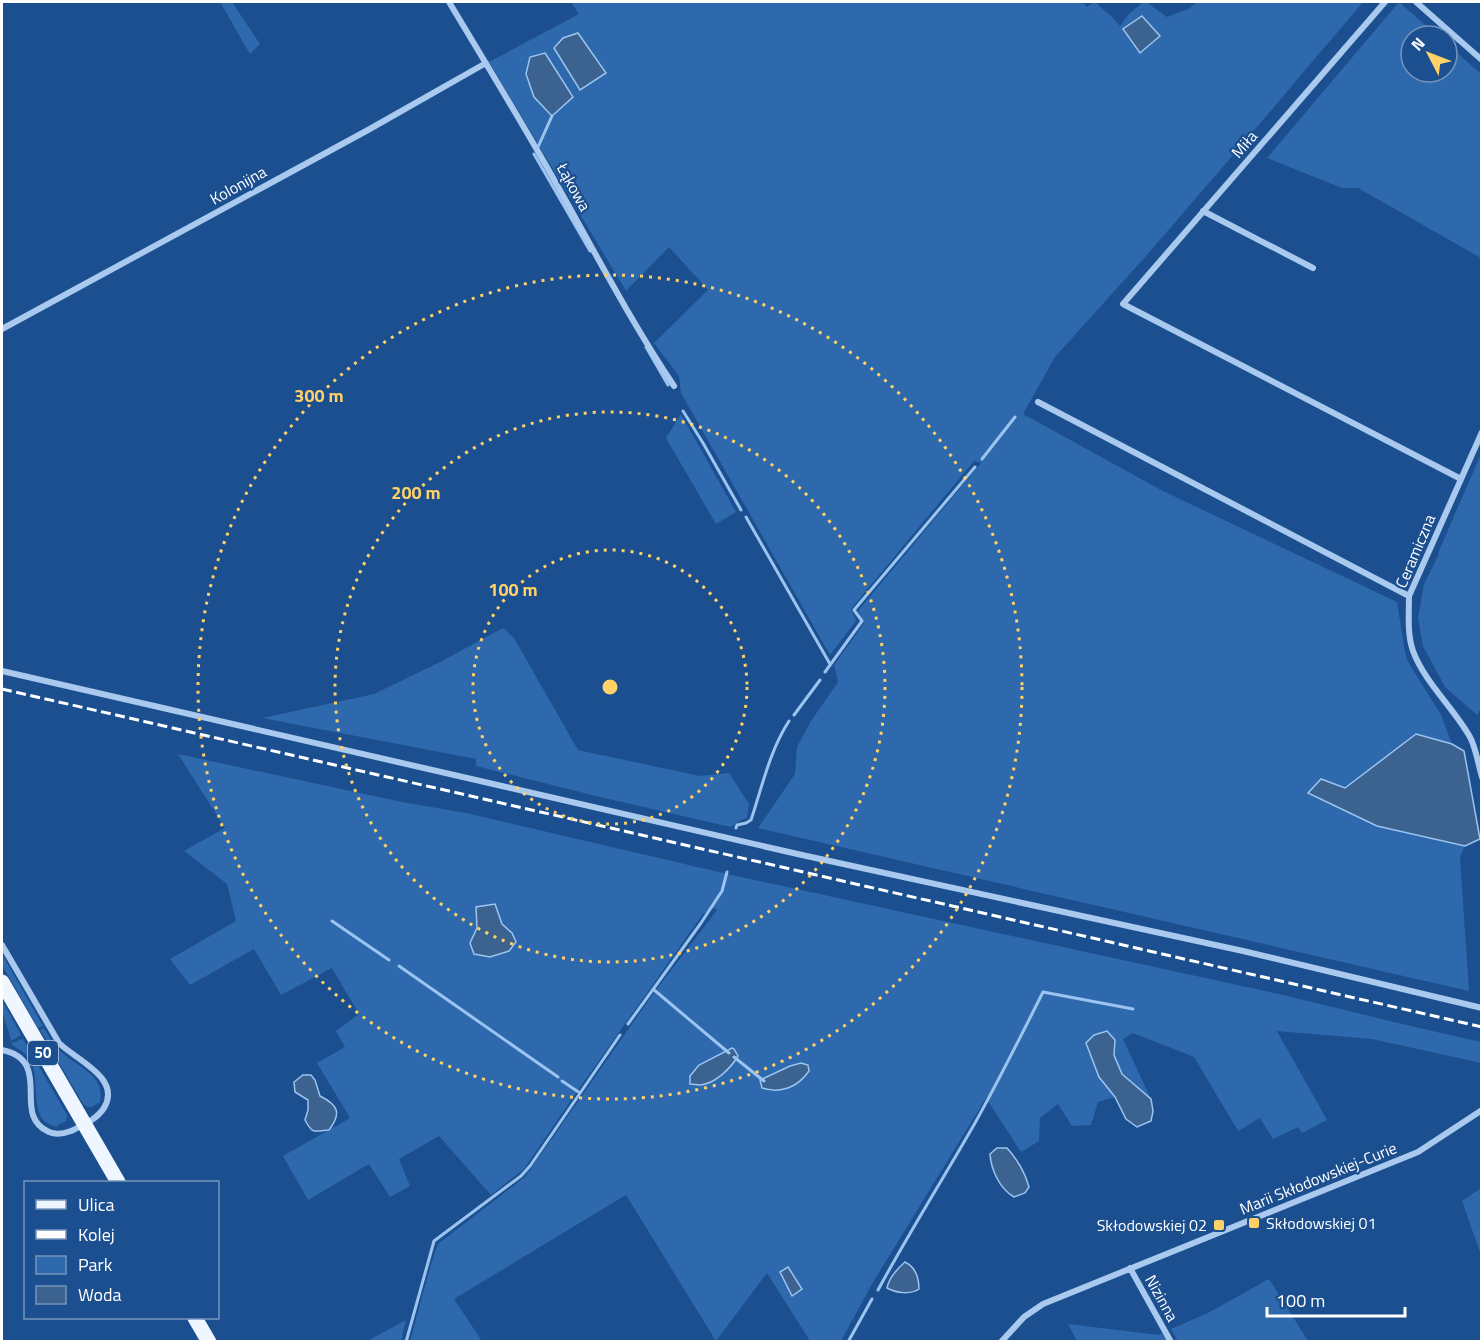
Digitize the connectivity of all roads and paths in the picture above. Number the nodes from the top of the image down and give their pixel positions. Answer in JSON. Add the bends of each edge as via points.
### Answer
{"nodes":[{"id":1,"x":449,"y":2,"type":"edge"},
{"id":2,"x":1385,"y":2,"type":"edge"},
{"id":3,"x":1416,"y":2,"type":"edge"},
{"id":4,"x":1482,"y":60,"type":"edge"},
{"id":5,"x":486,"y":63,"type":"junction"},
{"id":6,"x":1203,"y":212,"type":"junction"},
{"id":7,"x":1313,"y":268,"type":"dead end"},
{"id":8,"x":2,"y":329,"type":"edge"},
{"id":9,"x":674,"y":386,"type":"dead end"},
{"id":10,"x":1038,"y":402,"type":"dead end"},
{"id":11,"x":1482,"y":432,"type":"edge"},
{"id":12,"x":1461,"y":479,"type":"junction"},
{"id":13,"x":1409,"y":596,"type":"junction"},
{"id":14,"x":2,"y":671,"type":"edge"},
{"id":15,"x":1482,"y":777,"type":"edge"},
{"id":16,"x":2,"y":945,"type":"edge"},
{"id":17,"x":2,"y":982,"type":"edge"},
{"id":18,"x":1482,"y":1008,"type":"edge"},
{"id":19,"x":2,"y":1050,"type":"edge"},
{"id":20,"x":1482,"y":1110,"type":"edge"},
{"id":21,"x":84,"y":1124,"type":"junction"},
{"id":22,"x":117,"y":1181,"type":"edge"},
{"id":23,"x":1130,"y":1268,"type":"junction"},
{"id":24,"x":196,"y":1319,"type":"edge"},
{"id":25,"x":209,"y":1341,"type":"edge"},
{"id":26,"x":1001,"y":1341,"type":"edge"},
{"id":27,"x":1171,"y":1341,"type":"edge"}],
"edges":[{"from":1,"to":5,"type":"street","name":"Łąkowa"},
{"from":2,"to":6,"type":"street","name":"Miła"},
{"from":3,"to":4,"type":"street"},
{"from":5,"to":8,"type":"street","name":"Kolonijna"},
{"from":5,"to":9,"type":"street","name":"Łąkowa","via":[[625,308]]},
{"from":6,"to":7,"type":"street"},
{"from":6,"to":12,"type":"street","name":"Miła","via":[[1123,304]]},
{"from":10,"to":13,"type":"street"},
{"from":11,"to":12,"type":"street","name":"Ceramiczna"},
{"from":12,"to":13,"type":"street","name":"Ceramiczna"},
{"from":13,"to":15,"type":"street","name":"Ceramiczna","via":[[1413,650],[1423,671],[1471,739]]},
{"from":14,"to":18,"type":"street"},
{"from":16,"to":21,"type":"street","via":[[59,1043],[100,1075],[108,1088],[105,1106]]},
{"from":17,"to":21,"type":"main road","number":"50"},
{"from":19,"to":21,"type":"street","via":[[13,1052],[26,1065],[31,1108],[43,1130],[55,1135]]},
{"from":20,"to":23,"type":"street","name":"Marii Skłodowskiej-Curie","via":[[1418,1152]]},
{"from":21,"to":22,"type":"main road","number":"50"},
{"from":23,"to":26,"type":"street","name":"Marii Skłodowskiej-Curie","via":[[1038,1307]]},
{"from":23,"to":27,"type":"street","name":"Nizinna"},
{"from":24,"to":25,"type":"main road"}]}
